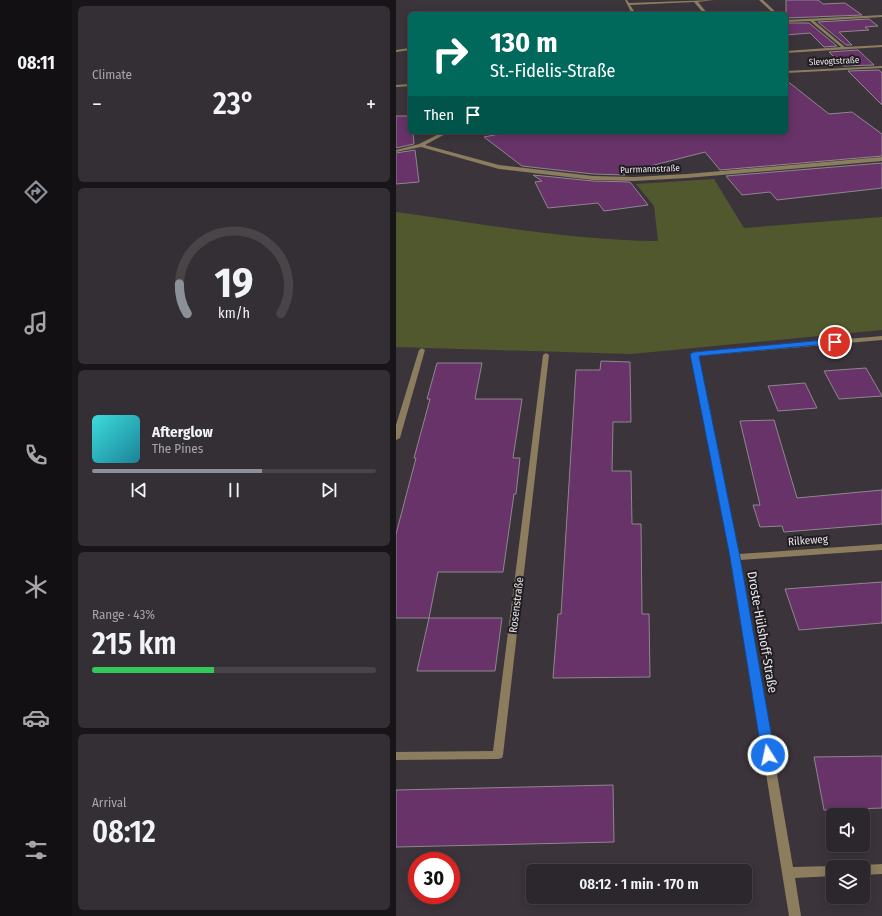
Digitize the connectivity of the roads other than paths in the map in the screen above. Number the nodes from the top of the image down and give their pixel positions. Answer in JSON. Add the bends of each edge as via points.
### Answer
{"nodes":[{"id":1,"x":712,"y":0,"type":"edge"},
{"id":2,"x":761,"y":0,"type":"edge"},
{"id":3,"x":695,"y":1,"type":"edge"},
{"id":4,"x":627,"y":2,"type":"edge"},
{"id":5,"x":633,"y":12,"type":"edge"},
{"id":6,"x":704,"y":12,"type":"edge"},
{"id":7,"x":774,"y":12,"type":"edge"},
{"id":8,"x":882,"y":16,"type":"edge"},
{"id":9,"x":811,"y":20,"type":"junction"},
{"id":10,"x":788,"y":21,"type":"edge"},
{"id":11,"x":882,"y":46,"type":"edge"},
{"id":12,"x":408,"y":48,"type":"edge"},
{"id":13,"x":844,"y":48,"type":"junction"},
{"id":14,"x":396,"y":51,"type":"edge"},
{"id":15,"x":788,"y":52,"type":"edge"},
{"id":16,"x":882,"y":67,"type":"edge"},
{"id":17,"x":788,"y":72,"type":"edge"},
{"id":18,"x":408,"y":85,"type":"edge"},
{"id":19,"x":396,"y":86,"type":"edge"},
{"id":20,"x":443,"y":134,"type":"edge"},
{"id":21,"x":421,"y":145,"type":"junction"},
{"id":22,"x":396,"y":151,"type":"edge"},
{"id":23,"x":882,"y":159,"type":"edge"},
{"id":24,"x":882,"y":338,"type":"edge"},
{"id":25,"x":422,"y":350,"type":"dead end"},
{"id":26,"x":546,"y":355,"type":"dead end"},
{"id":27,"x":396,"y":438,"type":"edge"},
{"id":28,"x":882,"y":547,"type":"edge"},
{"id":29,"x":735,"y":557,"type":"junction"},
{"id":30,"x":396,"y":756,"type":"edge"},
{"id":31,"x":882,"y":869,"type":"edge"},
{"id":32,"x":870,"y":870,"type":"edge"},
{"id":33,"x":826,"y":871,"type":"edge"},
{"id":34,"x":789,"y":873,"type":"junction"},
{"id":35,"x":795,"y":916,"type":"edge"}],
"edges":[{"from":1,"to":3,"type":"street"},
{"from":2,"to":7,"type":"street"},
{"from":3,"to":4,"type":"street"},
{"from":3,"to":6,"type":"street"},
{"from":4,"to":5,"type":"street"},
{"from":8,"to":9,"type":"street"},
{"from":9,"to":10,"type":"street"},
{"from":9,"to":13,"type":"street"},
{"from":11,"to":13,"type":"street"},
{"from":12,"to":14,"type":"street"},
{"from":13,"to":15,"type":"street"},
{"from":16,"to":17,"type":"street","name":"Slevogtstraße"},
{"from":18,"to":19,"type":"street"},
{"from":20,"to":21,"type":"street"},
{"from":21,"to":22,"type":"street"},
{"from":21,"to":23,"type":"street","name":"Purrmannstraße","via":[[499,167],[593,178],[687,176]]},
{"from":24,"to":29,"type":"street","name":"Droste-Hülshoff-Straße","via":[[694,354]]},
{"from":25,"to":27,"type":"street"},
{"from":26,"to":30,"type":"street","name":"Rosenstraße","via":[[498,755]]},
{"from":28,"to":29,"type":"street","name":"Rilkeweg"},
{"from":29,"to":34,"type":"street","name":"Droste-Hülshoff-Straße"},
{"from":31,"to":32,"type":"street"},
{"from":33,"to":34,"type":"street"},
{"from":34,"to":35,"type":"street","name":"Droste-Hülshoff-Straße"}]}
